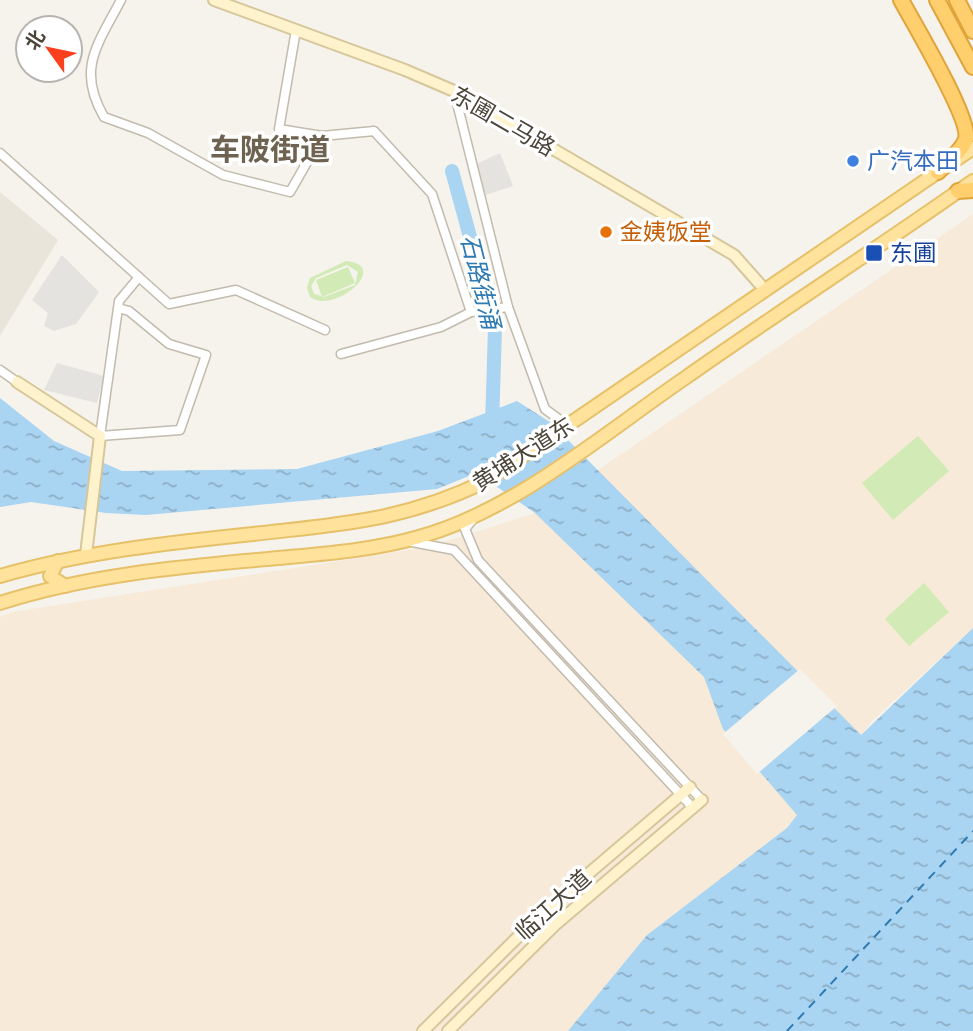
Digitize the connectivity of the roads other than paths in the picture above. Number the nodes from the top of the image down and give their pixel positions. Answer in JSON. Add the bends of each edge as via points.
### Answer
{"nodes":[{"id":1,"x":121,"y":0,"type":"edge"},
{"id":2,"x":214,"y":0,"type":"edge"},
{"id":3,"x":901,"y":0,"type":"edge"},
{"id":4,"x":937,"y":0,"type":"edge"},
{"id":5,"x":957,"y":0,"type":"edge"},
{"id":6,"x":296,"y":30,"type":"junction"},
{"id":7,"x":973,"y":31,"type":"edge"},
{"id":8,"x":973,"y":67,"type":"edge"},
{"id":9,"x":454,"y":91,"type":"junction"},
{"id":10,"x":955,"y":101,"type":"junction"},
{"id":11,"x":973,"y":107,"type":"edge"},
{"id":12,"x":322,"y":136,"type":"junction"},
{"id":13,"x":973,"y":148,"type":"edge"},
{"id":14,"x":0,"y":153,"type":"edge"},
{"id":15,"x":938,"y":172,"type":"junction"},
{"id":16,"x":973,"y":181,"type":"edge"},
{"id":17,"x":966,"y":191,"type":"edge"},
{"id":18,"x":139,"y":277,"type":"junction"},
{"id":19,"x":765,"y":290,"type":"junction"},
{"id":20,"x":508,"y":307,"type":"junction"},
{"id":21,"x":118,"y":308,"type":"junction"},
{"id":22,"x":471,"y":312,"type":"junction"},
{"id":23,"x":325,"y":330,"type":"dead end"},
{"id":24,"x":341,"y":354,"type":"dead end"},
{"id":25,"x":0,"y":370,"type":"edge"},
{"id":26,"x":16,"y":382,"type":"joint"},
{"id":27,"x":568,"y":426,"type":"junction"},
{"id":28,"x":100,"y":436,"type":"junction"},
{"id":29,"x":475,"y":516,"type":"junction"},
{"id":30,"x":404,"y":541,"type":"junction"},
{"id":31,"x":86,"y":555,"type":"junction"},
{"id":32,"x":58,"y":561,"type":"junction"},
{"id":33,"x":0,"y":576,"type":"edge"},
{"id":34,"x":488,"y":577,"type":"junction"},
{"id":35,"x":65,"y":586,"type":"junction"},
{"id":36,"x":0,"y":603,"type":"edge"},
{"id":37,"x":685,"y":791,"type":"junction"},
{"id":38,"x":698,"y":804,"type":"joint"},
{"id":39,"x":631,"y":837,"type":"junction"},
{"id":40,"x":643,"y":850,"type":"junction"},
{"id":41,"x":424,"y":1031,"type":"edge"},
{"id":42,"x":448,"y":1031,"type":"edge"}],
"edges":[{"from":1,"to":12,"type":"street","via":[[92,54],[91,95],[104,117],[148,133],[223,175],[290,192]]},
{"from":2,"to":6,"type":"street","name":"东圃二马路"},
{"from":3,"to":10,"type":"highway"},
{"from":4,"to":8,"type":"highway"},
{"from":5,"to":7,"type":"highway"},
{"from":6,"to":9,"type":"street","name":"东圃二马路"},
{"from":6,"to":12,"type":"street","via":[[279,130]]},
{"from":9,"to":19,"type":"street","name":"东圃二马路","via":[[734,255]]},
{"from":9,"to":20,"type":"street"},
{"from":10,"to":11,"type":"highway"},
{"from":10,"to":15,"type":"highway","via":[[966,137]]},
{"from":12,"to":22,"type":"street","via":[[374,131],[432,194]]},
{"from":13,"to":15,"type":"main road","name":"黄埔大道东"},
{"from":14,"to":18,"type":"street"},
{"from":15,"to":19,"type":"main road","name":"黄埔大道东"},
{"from":16,"to":17,"type":"main road","name":"黄埔大道东"},
{"from":17,"to":29,"type":"main road","name":"黄埔大道东","via":[[506,500]]},
{"from":18,"to":21,"type":"street"},
{"from":18,"to":23,"type":"street","via":[[169,304],[236,290]]},
{"from":19,"to":27,"type":"main road","name":"黄埔大道东"},
{"from":20,"to":22,"type":"street"},
{"from":20,"to":27,"type":"street","via":[[545,409]]},
{"from":21,"to":28,"type":"street"},
{"from":21,"to":28,"type":"street","via":[[169,344],[206,355],[180,430]]},
{"from":22,"to":24,"type":"street","via":[[442,327]]},
{"from":25,"to":26,"type":"street"},
{"from":26,"to":28,"type":"street"},
{"from":27,"to":31,"type":"main road","name":"黄埔大道东","via":[[486,481],[428,507],[375,520]]},
{"from":28,"to":31,"type":"street"},
{"from":29,"to":30,"type":"main road","name":"黄埔大道东"},
{"from":29,"to":34,"type":"street","via":[[465,530]]},
{"from":30,"to":34,"type":"street","via":[[454,550]]},
{"from":30,"to":35,"type":"main road","name":"黄埔大道东","via":[[141,572]]},
{"from":31,"to":32,"type":"main road","name":"黄埔大道东"},
{"from":32,"to":33,"type":"main road","name":"黄埔大道东"},
{"from":32,"to":35,"type":"main road","via":[[50,576]]},
{"from":34,"to":37,"type":"street"},
{"from":35,"to":36,"type":"main road","name":"黄埔大道东"},
{"from":37,"to":38,"type":"street"},
{"from":37,"to":39,"type":"street","name":"临江大道"},
{"from":38,"to":40,"type":"street","name":"临江大道"},
{"from":39,"to":40,"type":"street","via":[[641,840]]},
{"from":39,"to":41,"type":"street","name":"临江大道","via":[[532,922]]},
{"from":40,"to":42,"type":"street","name":"临江大道","via":[[555,925]]}]}
